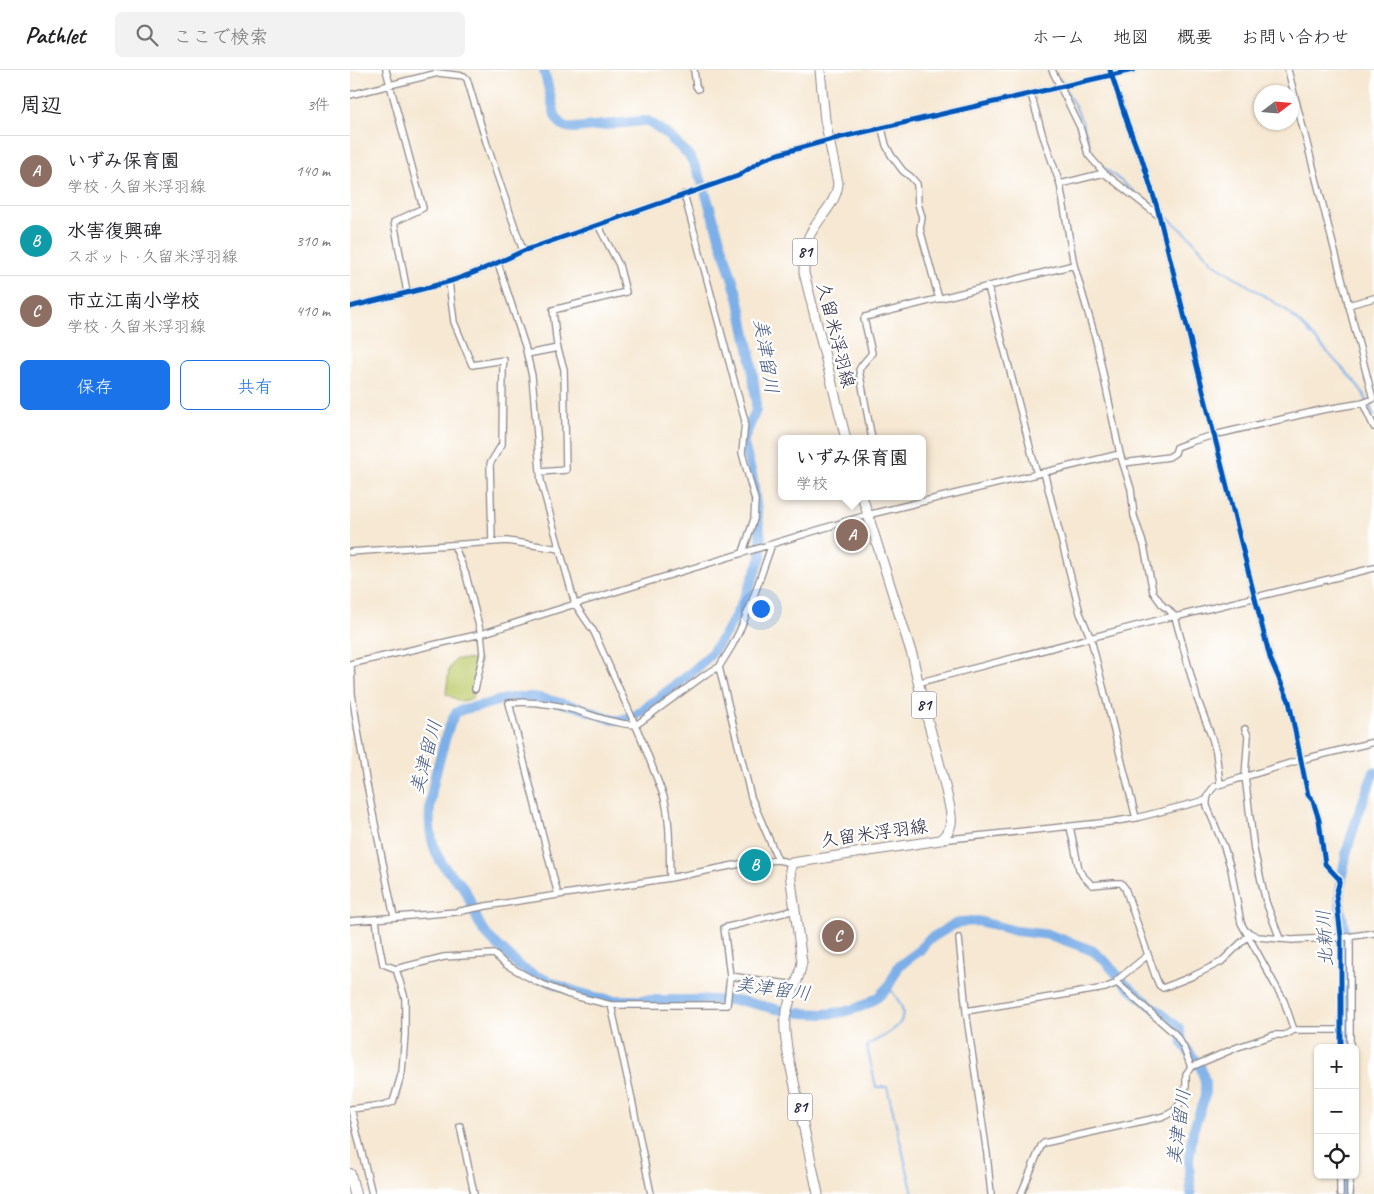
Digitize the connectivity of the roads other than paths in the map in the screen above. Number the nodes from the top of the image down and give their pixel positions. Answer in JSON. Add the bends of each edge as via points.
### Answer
{"nodes":[{"id":1,"x":386,"y":70,"type":"edge"},
{"id":2,"x":694,"y":70,"type":"edge"},
{"id":3,"x":820,"y":70,"type":"edge"},
{"id":4,"x":1052,"y":70,"type":"edge"},
{"id":5,"x":1133,"y":70,"type":"edge"},
{"id":6,"x":1288,"y":70,"type":"edge"},
{"id":7,"x":435,"y":72,"type":"edge"},
{"id":8,"x":1111,"y":72,"type":"edge"},
{"id":9,"x":390,"y":85,"type":"junction"},
{"id":10,"x":1063,"y":86,"type":"junction"},
{"id":11,"x":698,"y":89,"type":"dead end"},
{"id":12,"x":1031,"y":94,"type":"junction"},
{"id":13,"x":350,"y":95,"type":"edge"},
{"id":14,"x":882,"y":129,"type":"junction"},
{"id":15,"x":829,"y":140,"type":"junction"},
{"id":16,"x":1104,"y":173,"type":"junction"},
{"id":17,"x":1060,"y":184,"type":"junction"},
{"id":18,"x":684,"y":194,"type":"junction"},
{"id":19,"x":1159,"y":212,"type":"junction"},
{"id":20,"x":598,"y":225,"type":"junction"},
{"id":21,"x":523,"y":251,"type":"junction"},
{"id":22,"x":498,"y":263,"type":"junction"},
{"id":23,"x":1074,"y":265,"type":"junction"},
{"id":24,"x":449,"y":282,"type":"junction"},
{"id":25,"x":988,"y":287,"type":"junction"},
{"id":26,"x":406,"y":292,"type":"junction"},
{"id":27,"x":939,"y":298,"type":"junction"},
{"id":28,"x":1374,"y":298,"type":"edge"},
{"id":29,"x":1348,"y":305,"type":"junction"},
{"id":30,"x":350,"y":307,"type":"edge"},
{"id":31,"x":558,"y":348,"type":"junction"},
{"id":32,"x":527,"y":354,"type":"junction"},
{"id":33,"x":1364,"y":403,"type":"junction"},
{"id":34,"x":1374,"y":427,"type":"edge"},
{"id":35,"x":1214,"y":434,"type":"junction"},
{"id":36,"x":845,"y":435,"type":"edge"},
{"id":37,"x":871,"y":435,"type":"edge"},
{"id":38,"x":1120,"y":454,"type":"junction"},
{"id":39,"x":1124,"y":463,"type":"junction"},
{"id":40,"x":540,"y":472,"type":"junction"},
{"id":41,"x":1044,"y":472,"type":"junction"},
{"id":42,"x":1037,"y":474,"type":"junction"},
{"id":43,"x":863,"y":500,"type":"edge"},
{"id":44,"x":867,"y":515,"type":"junction"},
{"id":45,"x":492,"y":541,"type":"junction"},
{"id":46,"x":772,"y":544,"type":"junction"},
{"id":47,"x":454,"y":545,"type":"junction"},
{"id":48,"x":560,"y":549,"type":"junction"},
{"id":49,"x":350,"y":552,"type":"edge"},
{"id":50,"x":744,"y":552,"type":"junction"},
{"id":51,"x":1374,"y":568,"type":"edge"},
{"id":52,"x":1254,"y":598,"type":"junction"},
{"id":53,"x":575,"y":604,"type":"junction"},
{"id":54,"x":1174,"y":617,"type":"junction"},
{"id":55,"x":481,"y":634,"type":"junction"},
{"id":56,"x":1091,"y":638,"type":"junction"},
{"id":57,"x":350,"y":664,"type":"edge"},
{"id":58,"x":719,"y":667,"type":"junction"},
{"id":59,"x":917,"y":683,"type":"junction"},
{"id":60,"x":476,"y":689,"type":"dead end"},
{"id":61,"x":635,"y":724,"type":"junction"},
{"id":62,"x":1245,"y":730,"type":"dead end"},
{"id":63,"x":1374,"y":742,"type":"edge"},
{"id":64,"x":1300,"y":760,"type":"junction"},
{"id":65,"x":1245,"y":776,"type":"junction"},
{"id":66,"x":1220,"y":784,"type":"junction"},
{"id":67,"x":1206,"y":800,"type":"junction"},
{"id":68,"x":1136,"y":818,"type":"junction"},
{"id":69,"x":1070,"y":827,"type":"junction"},
{"id":70,"x":940,"y":840,"type":"junction"},
{"id":71,"x":778,"y":860,"type":"junction"},
{"id":72,"x":792,"y":862,"type":"junction"},
{"id":73,"x":670,"y":878,"type":"junction"},
{"id":74,"x":558,"y":895,"type":"junction"},
{"id":75,"x":795,"y":910,"type":"junction"},
{"id":76,"x":394,"y":917,"type":"junction"},
{"id":77,"x":376,"y":919,"type":"junction"},
{"id":78,"x":350,"y":921,"type":"edge"},
{"id":79,"x":1374,"y":933,"type":"edge"},
{"id":80,"x":1247,"y":934,"type":"junction"},
{"id":81,"x":1346,"y":937,"type":"junction"},
{"id":82,"x":959,"y":938,"type":"dead end"},
{"id":83,"x":1280,"y":939,"type":"junction"},
{"id":84,"x":1148,"y":955,"type":"junction"},
{"id":85,"x":396,"y":969,"type":"junction"},
{"id":86,"x":730,"y":976,"type":"junction"},
{"id":87,"x":1117,"y":981,"type":"junction"},
{"id":88,"x":796,"y":985,"type":"junction"},
{"id":89,"x":611,"y":1005,"type":"junction"},
{"id":90,"x":966,"y":1011,"type":"junction"},
{"id":91,"x":1294,"y":1030,"type":"junction"},
{"id":92,"x":1341,"y":1030,"type":"junction"},
{"id":93,"x":1341,"y":1044,"type":"edge"},
{"id":94,"x":1350,"y":1044,"type":"edge"},
{"id":95,"x":1192,"y":1066,"type":"junction"},
{"id":96,"x":460,"y":1126,"type":"dead end"},
{"id":97,"x":350,"y":1174,"type":"edge"},
{"id":98,"x":1340,"y":1179,"type":"edge"},
{"id":99,"x":1350,"y":1179,"type":"edge"},
{"id":100,"x":356,"y":1194,"type":"edge"},
{"id":101,"x":372,"y":1194,"type":"edge"},
{"id":102,"x":474,"y":1194,"type":"edge"},
{"id":103,"x":651,"y":1194,"type":"edge"},
{"id":104,"x":818,"y":1194,"type":"edge"},
{"id":105,"x":991,"y":1194,"type":"edge"},
{"id":106,"x":1021,"y":1194,"type":"edge"},
{"id":107,"x":1340,"y":1194,"type":"edge"},
{"id":108,"x":1350,"y":1194,"type":"edge"}],
"edges":[{"from":1,"to":9,"type":"street"},
{"from":2,"to":11,"type":"street"},
{"from":3,"to":15,"type":"main road","name":"久留米浮羽線","number":"81"},
{"from":4,"to":10,"type":"street"},
{"from":5,"to":8,"type":"street"},
{"from":6,"to":29,"type":"street"},
{"from":7,"to":9,"type":"street"},
{"from":7,"to":21,"type":"street","via":[[467,79]]},
{"from":8,"to":10,"type":"street"},
{"from":8,"to":19,"type":"street"},
{"from":9,"to":13,"type":"street"},
{"from":9,"to":26,"type":"street","via":[[423,208],[394,222]]},
{"from":10,"to":12,"type":"street"},
{"from":10,"to":16,"type":"street","via":[[1088,154]]},
{"from":12,"to":14,"type":"street"},
{"from":12,"to":17,"type":"street"},
{"from":14,"to":15,"type":"street"},
{"from":14,"to":27,"type":"street","via":[[891,155],[916,184],[922,218],[920,229]]},
{"from":15,"to":18,"type":"street","via":[[764,159],[738,176]]},
{"from":15,"to":36,"type":"main road","name":"久留米浮羽線","number":"81","via":[[838,190],[810,232],[804,273]]},
{"from":16,"to":17,"type":"street"},
{"from":16,"to":19,"type":"street"},
{"from":17,"to":23,"type":"street"},
{"from":18,"to":20,"type":"street"},
{"from":18,"to":50,"type":"street","via":[[745,421],[742,453],[755,500],[754,519]]},
{"from":19,"to":35,"type":"street"},
{"from":20,"to":21,"type":"street"},
{"from":20,"to":31,"type":"street","via":[[619,265],[626,292],[553,310]]},
{"from":21,"to":22,"type":"street"},
{"from":22,"to":24,"type":"street"},
{"from":22,"to":32,"type":"street"},
{"from":23,"to":25,"type":"street"},
{"from":23,"to":38,"type":"street","via":[[1096,340]]},
{"from":24,"to":26,"type":"street"},
{"from":24,"to":45,"type":"street","via":[[454,322],[472,366],[504,360],[502,444],[490,464]]},
{"from":25,"to":27,"type":"street"},
{"from":25,"to":42,"type":"street"},
{"from":26,"to":30,"type":"street"},
{"from":27,"to":37,"type":"street","via":[[864,319],[872,354],[859,370]]},
{"from":28,"to":29,"type":"street"},
{"from":29,"to":33,"type":"street","via":[[1373,399]]},
{"from":31,"to":32,"type":"street"},
{"from":31,"to":40,"type":"street","via":[[564,369],[566,470]]},
{"from":32,"to":40,"type":"street","via":[[532,376]]},
{"from":33,"to":34,"type":"street"},
{"from":33,"to":35,"type":"street"},
{"from":35,"to":39,"type":"street","via":[[1177,447],[1169,457]]},
{"from":35,"to":52,"type":"street"},
{"from":38,"to":39,"type":"street"},
{"from":38,"to":41,"type":"street"},
{"from":39,"to":54,"type":"street","via":[[1153,592]]},
{"from":40,"to":48,"type":"street"},
{"from":41,"to":42,"type":"street"},
{"from":41,"to":56,"type":"street","via":[[1080,613]]},
{"from":42,"to":44,"type":"street"},
{"from":43,"to":44,"type":"main road","name":"久留米浮羽線","number":"81"},
{"from":44,"to":46,"type":"street"},
{"from":44,"to":59,"type":"main road","name":"久留米浮羽線","number":"81","via":[[913,658]]},
{"from":45,"to":47,"type":"street"},
{"from":45,"to":48,"type":"street"},
{"from":46,"to":50,"type":"street"},
{"from":46,"to":58,"type":"street","via":[[748,611]]},
{"from":47,"to":49,"type":"street"},
{"from":47,"to":55,"type":"street","via":[[466,575]]},
{"from":48,"to":53,"type":"street"},
{"from":50,"to":53,"type":"street"},
{"from":51,"to":52,"type":"street"},
{"from":52,"to":54,"type":"street"},
{"from":52,"to":64,"type":"street","via":[[1270,658],[1289,701]]},
{"from":53,"to":55,"type":"street"},
{"from":53,"to":61,"type":"street","via":[[594,632]]},
{"from":54,"to":56,"type":"street"},
{"from":54,"to":66,"type":"street","via":[[1216,752]]},
{"from":55,"to":57,"type":"street"},
{"from":55,"to":60,"type":"street","via":[[483,654]]},
{"from":56,"to":59,"type":"street"},
{"from":56,"to":68,"type":"street"},
{"from":57,"to":76,"type":"street","via":[[366,780]]},
{"from":58,"to":61,"type":"street"},
{"from":58,"to":71,"type":"street","via":[[751,797]]},
{"from":59,"to":70,"type":"main road","name":"久留米浮羽線","number":"81","via":[[951,818],[949,831]]},
{"from":61,"to":73,"type":"street","via":[[666,806]]},
{"from":61,"to":74,"type":"street","via":[[621,724],[573,710],[524,701],[509,703]]},
{"from":62,"to":65,"type":"street","via":[[1248,736]]},
{"from":63,"to":64,"type":"street"},
{"from":64,"to":65,"type":"street"},
{"from":64,"to":81,"type":"street","via":[[1308,795],[1319,820],[1325,864],[1340,880],[1336,896]]},
{"from":65,"to":66,"type":"street"},
{"from":65,"to":83,"type":"street","via":[[1254,850],[1266,902]]},
{"from":66,"to":67,"type":"street","via":[[1210,791]]},
{"from":67,"to":68,"type":"street"},
{"from":67,"to":80,"type":"street","via":[[1231,869],[1241,923]]},
{"from":68,"to":69,"type":"street"},
{"from":69,"to":70,"type":"street"},
{"from":69,"to":84,"type":"street","via":[[1083,876],[1092,885],[1121,883],[1125,888]]},
{"from":70,"to":72,"type":"main road","name":"久留米浮羽線"},
{"from":71,"to":72,"type":"street"},
{"from":71,"to":73,"type":"street"},
{"from":72,"to":75,"type":"main road","number":"81"},
{"from":73,"to":74,"type":"street"},
{"from":74,"to":76,"type":"street","via":[[456,912]]},
{"from":75,"to":86,"type":"street","via":[[724,928]]},
{"from":75,"to":88,"type":"main road","number":"81","via":[[802,962]]},
{"from":76,"to":77,"type":"street"},
{"from":77,"to":78,"type":"street"},
{"from":77,"to":85,"type":"street","via":[[382,964]]},
{"from":79,"to":81,"type":"street"},
{"from":80,"to":83,"type":"street"},
{"from":80,"to":84,"type":"street","via":[[1221,962],[1163,988]]},
{"from":80,"to":91,"type":"street","via":[[1284,1001]]},
{"from":81,"to":83,"type":"street"},
{"from":81,"to":92,"type":"street"},
{"from":81,"to":94,"type":"street"},
{"from":82,"to":90,"type":"street"},
{"from":84,"to":87,"type":"street"},
{"from":85,"to":89,"type":"street","via":[[444,957],[494,954],[536,982]]},
{"from":85,"to":101,"type":"street","via":[[405,998],[405,1034],[402,1072],[393,1102],[351,1109]]},
{"from":86,"to":88,"type":"street"},
{"from":86,"to":89,"type":"street","via":[[727,1005]]},
{"from":87,"to":90,"type":"street","via":[[1105,988]]},
{"from":87,"to":95,"type":"street","via":[[1175,1034]]},
{"from":88,"to":104,"type":"main road","number":"81","via":[[785,1020],[788,1054]]},
{"from":89,"to":103,"type":"street"},
{"from":90,"to":105,"type":"street"},
{"from":91,"to":92,"type":"street"},
{"from":91,"to":95,"type":"street","via":[[1238,1047]]},
{"from":92,"to":93,"type":"street"},
{"from":95,"to":106,"type":"street","via":[[1186,1074],[1182,1101],[1165,1116],[1044,1143]]},
{"from":96,"to":102,"type":"street"},
{"from":97,"to":100,"type":"highway"},
{"from":98,"to":107,"type":"street"},
{"from":99,"to":108,"type":"street"}]}
